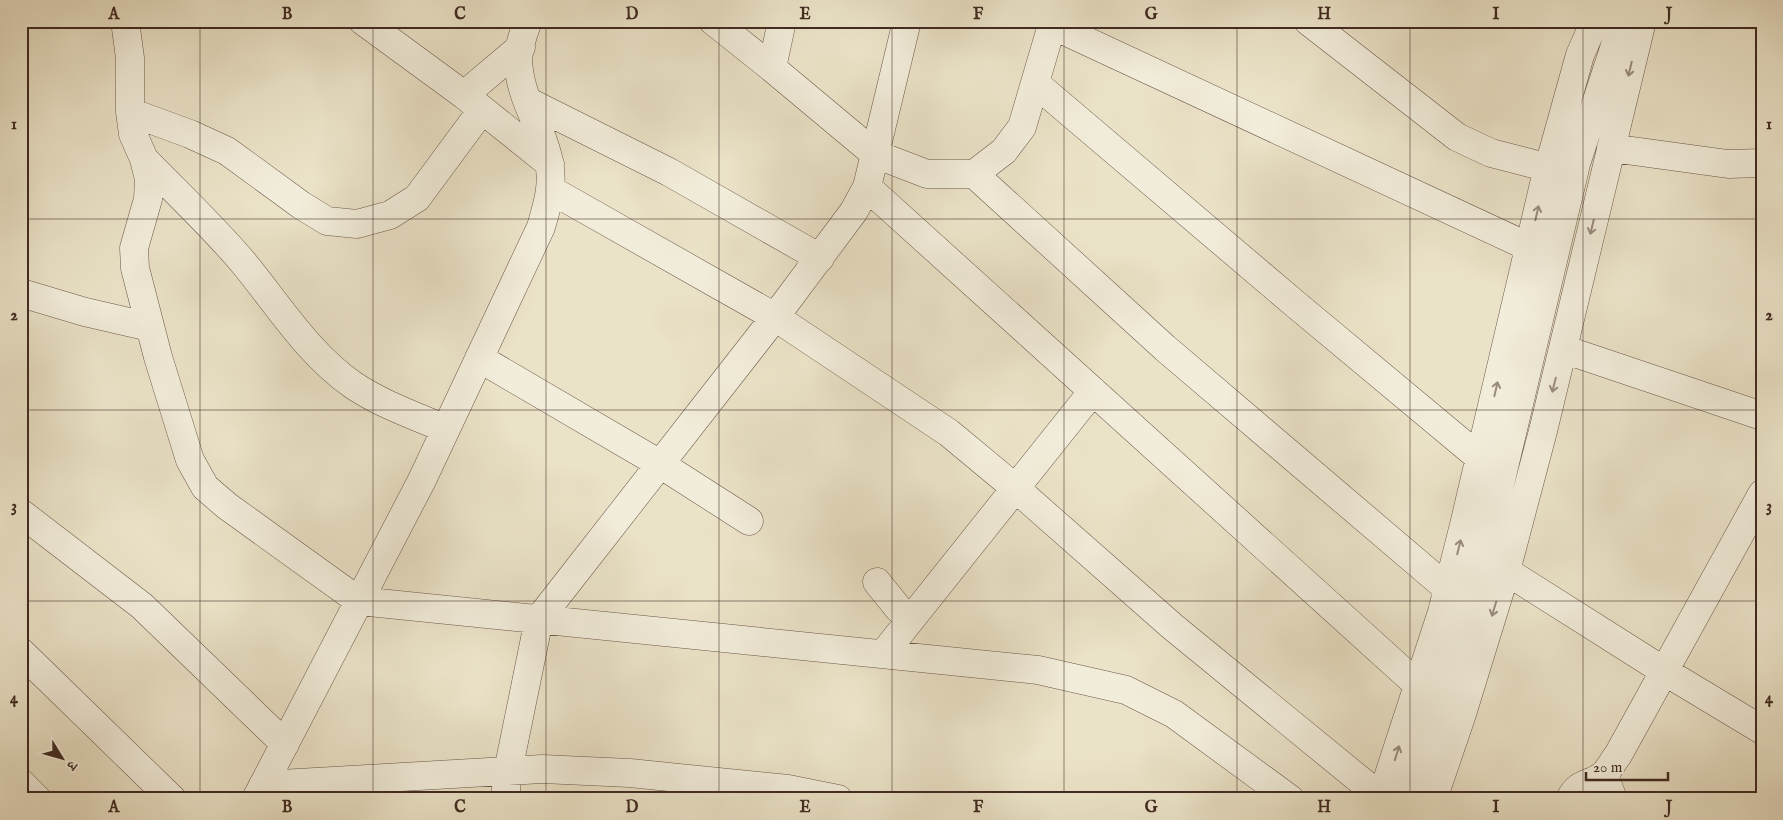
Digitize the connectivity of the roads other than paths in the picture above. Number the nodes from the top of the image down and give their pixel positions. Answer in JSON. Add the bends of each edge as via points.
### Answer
{"nodes":[{"id":1,"x":125,"y":21,"type":"edge"},
{"id":2,"x":363,"y":21,"type":"edge"},
{"id":3,"x":528,"y":21,"type":"edge"},
{"id":4,"x":713,"y":21,"type":"edge"},
{"id":5,"x":782,"y":21,"type":"edge"},
{"id":6,"x":907,"y":21,"type":"edge"},
{"id":7,"x":1308,"y":21,"type":"edge"},
{"id":8,"x":1595,"y":21,"type":"edge"},
{"id":9,"x":1623,"y":21,"type":"edge"},
{"id":10,"x":1642,"y":21,"type":"edge"},
{"id":11,"x":1049,"y":22,"type":"edge"},
{"id":12,"x":521,"y":47,"type":"junction"},
{"id":13,"x":772,"y":68,"type":"junction"},
{"id":14,"x":1035,"y":83,"type":"junction"},
{"id":15,"x":527,"y":101,"type":"junction"},
{"id":16,"x":473,"y":103,"type":"junction"},
{"id":17,"x":130,"y":112,"type":"junction"},
{"id":18,"x":1612,"y":148,"type":"junction"},
{"id":19,"x":875,"y":154,"type":"junction"},
{"id":20,"x":144,"y":159,"type":"junction"},
{"id":21,"x":1762,"y":163,"type":"edge"},
{"id":22,"x":1549,"y":168,"type":"junction"},
{"id":23,"x":974,"y":174,"type":"junction"},
{"id":24,"x":550,"y":177,"type":"junction"},
{"id":25,"x":867,"y":187,"type":"junction"},
{"id":26,"x":1529,"y":247,"type":"junction"},
{"id":27,"x":820,"y":258,"type":"junction"},
{"id":28,"x":21,"y":293,"type":"edge"},
{"id":29,"x":774,"y":317,"type":"junction"},
{"id":30,"x":150,"y":327,"type":"junction"},
{"id":31,"x":1563,"y":348,"type":"junction"},
{"id":32,"x":480,"y":358,"type":"junction"},
{"id":33,"x":1093,"y":391,"type":"junction"},
{"id":34,"x":1762,"y":416,"type":"edge"},
{"id":35,"x":446,"y":429,"type":"junction"},
{"id":36,"x":1480,"y":458,"type":"junction"},
{"id":37,"x":660,"y":464,"type":"junction"},
{"id":38,"x":1014,"y":487,"type":"junction"},
{"id":39,"x":1762,"y":494,"type":"edge"},
{"id":40,"x":21,"y":514,"type":"edge"},
{"id":41,"x":749,"y":521,"type":"dead end"},
{"id":42,"x":1506,"y":571,"type":"junction"},
{"id":43,"x":877,"y":582,"type":"dead end"},
{"id":44,"x":1448,"y":589,"type":"junction"},
{"id":45,"x":359,"y":601,"type":"junction"},
{"id":46,"x":539,"y":619,"type":"junction"},
{"id":47,"x":910,"y":620,"type":"junction"},
{"id":48,"x":21,"y":652,"type":"edge"},
{"id":49,"x":884,"y":653,"type":"junction"},
{"id":50,"x":1664,"y":671,"type":"junction"},
{"id":51,"x":1418,"y":685,"type":"junction"},
{"id":52,"x":1762,"y":730,"type":"edge"},
{"id":53,"x":285,"y":744,"type":"junction"},
{"id":54,"x":508,"y":771,"type":"junction"},
{"id":55,"x":21,"y":783,"type":"edge"},
{"id":56,"x":1608,"y":787,"type":"edge"},
{"id":57,"x":260,"y":792,"type":"edge"},
{"id":58,"x":1381,"y":798,"type":"edge"},
{"id":59,"x":37,"y":799,"type":"edge"},
{"id":60,"x":172,"y":799,"type":"edge"},
{"id":61,"x":505,"y":799,"type":"edge"},
{"id":62,"x":838,"y":799,"type":"edge"},
{"id":63,"x":1290,"y":799,"type":"edge"},
{"id":64,"x":1410,"y":799,"type":"edge"},
{"id":65,"x":1433,"y":799,"type":"edge"},
{"id":66,"x":1570,"y":799,"type":"edge"}],
"edges":[{"from":1,"to":17,"type":"street","via":[[130,58]]},
{"from":2,"to":16,"type":"street"},
{"from":3,"to":12,"type":"street"},
{"from":4,"to":13,"type":"street"},
{"from":5,"to":13,"type":"street"},
{"from":6,"to":19,"type":"street"},
{"from":7,"to":22,"type":"street","via":[[1457,137],[1491,153]]},
{"from":8,"to":22,"type":"street","via":[[1580,55]]},
{"from":9,"to":64,"type":"street","via":[[1576,164],[1485,547]]},
{"from":10,"to":18,"type":"street","one_way":true},
{"from":11,"to":14,"type":"street"},
{"from":11,"to":26,"type":"street"},
{"from":12,"to":15,"type":"street","via":[[518,69]]},
{"from":12,"to":16,"type":"street"},
{"from":13,"to":19,"type":"street"},
{"from":14,"to":23,"type":"street","via":[[1022,127],[1004,151]]},
{"from":14,"to":36,"type":"street"},
{"from":15,"to":24,"type":"street","via":[[541,134]]},
{"from":15,"to":27,"type":"street","via":[[669,172]]},
{"from":16,"to":17,"type":"street","via":[[417,198],[390,215],[357,224],[326,221],[226,151]]},
{"from":16,"to":24,"type":"street"},
{"from":17,"to":20,"type":"street"},
{"from":18,"to":21,"type":"street","via":[[1728,164]]},
{"from":18,"to":31,"type":"street","one_way":true},
{"from":19,"to":23,"type":"street","via":[[927,174]]},
{"from":19,"to":25,"type":"street"},
{"from":20,"to":30,"type":"street","via":[[149,179],[148,200],[134,248],[135,268]]},
{"from":20,"to":35,"type":"street","via":[[241,260],[330,366],[353,385],[382,402]]},
{"from":26,"to":22,"type":"street","one_way":true},
{"from":23,"to":44,"type":"street","via":[[1165,348]]},
{"from":24,"to":29,"type":"street"},
{"from":24,"to":32,"type":"street","via":[[542,227]]},
{"from":25,"to":27,"type":"street"},
{"from":25,"to":33,"type":"street"},
{"from":36,"to":26,"type":"street","one_way":true},
{"from":27,"to":29,"type":"street"},
{"from":28,"to":30,"type":"street"},
{"from":29,"to":37,"type":"street"},
{"from":29,"to":38,"type":"street","via":[[949,433]]},
{"from":30,"to":45,"type":"street","via":[[190,460],[205,487]]},
{"from":31,"to":34,"type":"street"},
{"from":31,"to":42,"type":"street","one_way":true},
{"from":32,"to":35,"type":"street"},
{"from":32,"to":37,"type":"street"},
{"from":33,"to":38,"type":"street"},
{"from":33,"to":51,"type":"street"},
{"from":35,"to":45,"type":"street"},
{"from":44,"to":36,"type":"street","one_way":true},
{"from":37,"to":41,"type":"street"},
{"from":37,"to":46,"type":"street"},
{"from":38,"to":47,"type":"street"},
{"from":38,"to":58,"type":"street","via":[[1173,627]]},
{"from":39,"to":50,"type":"street"},
{"from":40,"to":53,"type":"street","via":[[142,606]]},
{"from":42,"to":50,"type":"street"},
{"from":42,"to":65,"type":"street","one_way":true},
{"from":43,"to":47,"type":"street"},
{"from":44,"to":51,"type":"street"},
{"from":45,"to":46,"type":"street"},
{"from":45,"to":53,"type":"street"},
{"from":46,"to":49,"type":"street"},
{"from":46,"to":54,"type":"street"},
{"from":47,"to":49,"type":"street"},
{"from":48,"to":60,"type":"street"},
{"from":49,"to":63,"type":"street","via":[[1038,670],[1126,690],[1174,714]]},
{"from":50,"to":52,"type":"street"},
{"from":50,"to":56,"type":"street"},
{"from":58,"to":51,"type":"street","one_way":true},
{"from":53,"to":57,"type":"street"},
{"from":54,"to":57,"type":"street"},
{"from":54,"to":61,"type":"street"},
{"from":54,"to":62,"type":"street","via":[[630,772],[788,788]]},
{"from":55,"to":59,"type":"street"},
{"from":56,"to":66,"type":"street","via":[[1595,780],[1582,784]]}]}
